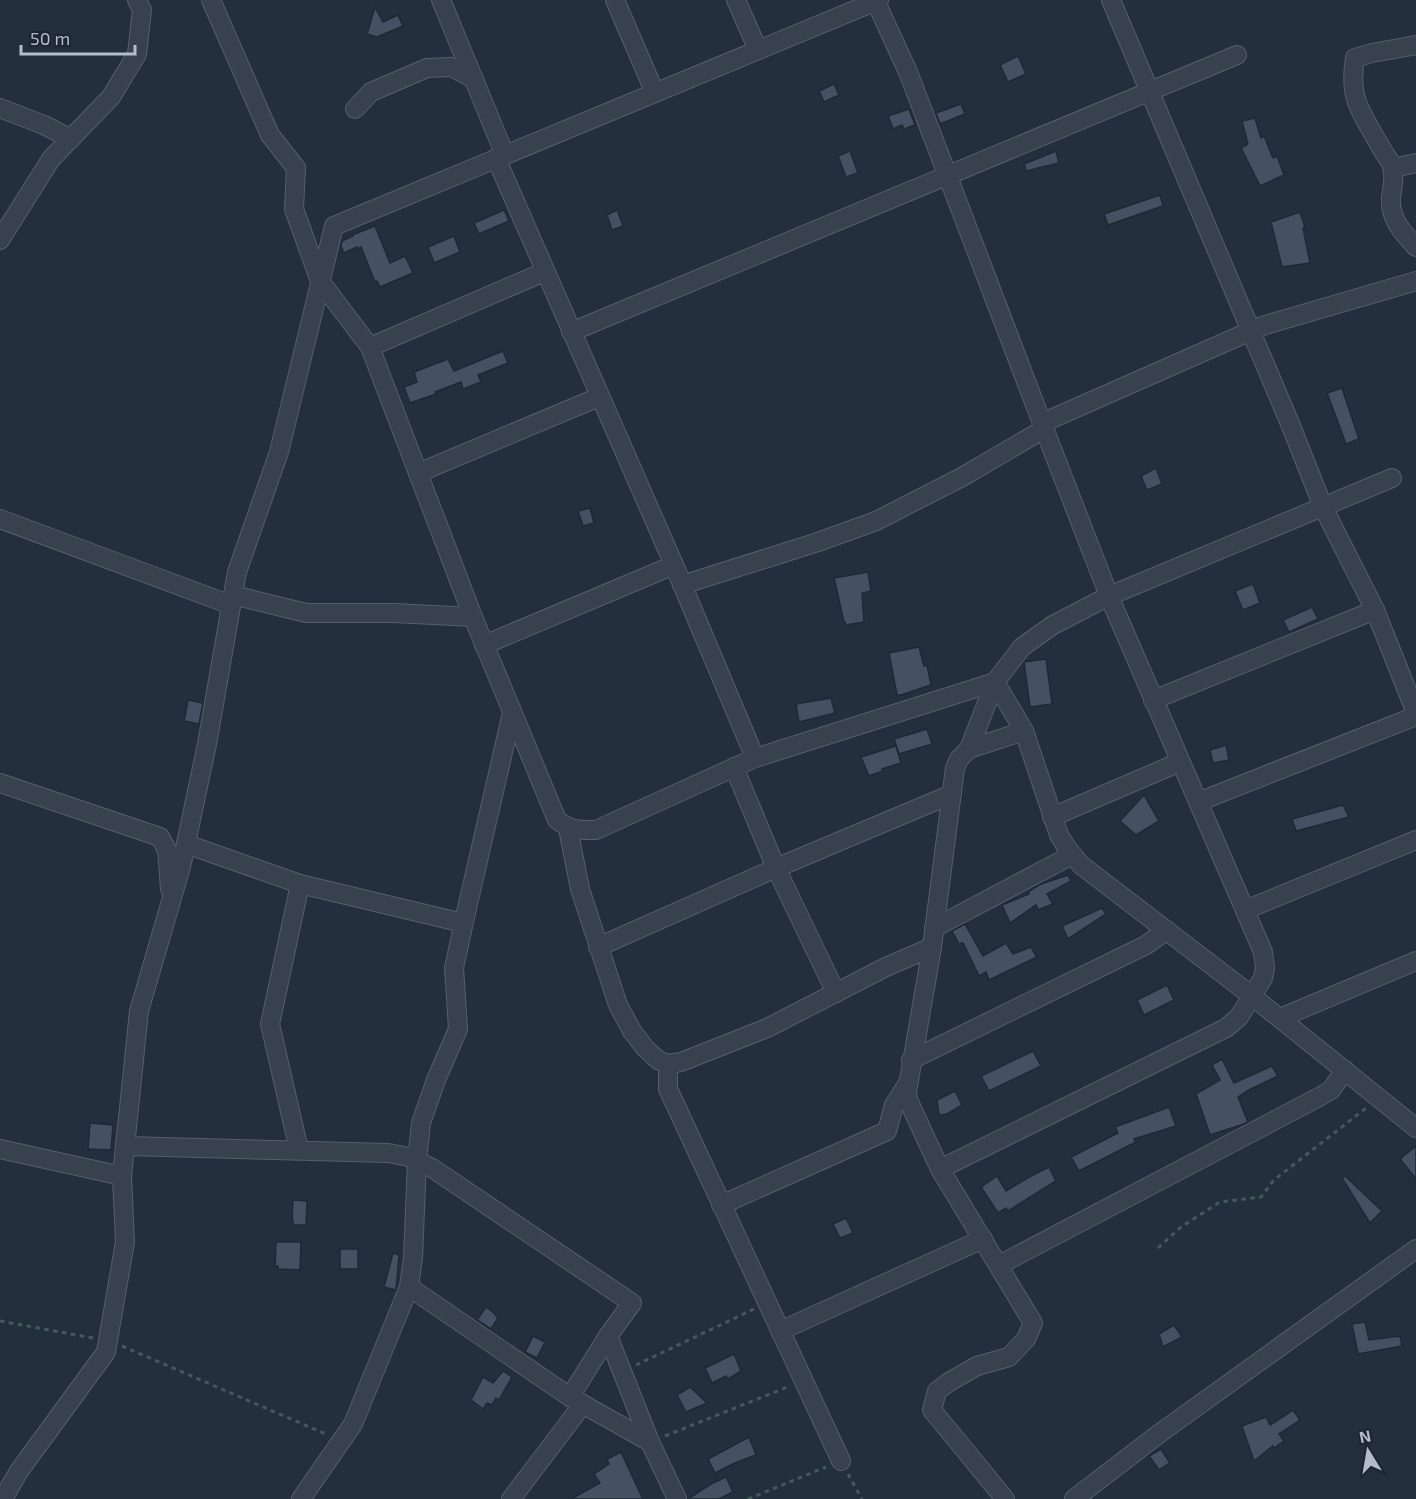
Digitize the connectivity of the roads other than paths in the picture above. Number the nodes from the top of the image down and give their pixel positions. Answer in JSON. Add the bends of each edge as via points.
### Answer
{"nodes":[{"id":1,"x":137,"y":0,"type":"edge"},
{"id":2,"x":212,"y":0,"type":"edge"},
{"id":3,"x":441,"y":0,"type":"edge"},
{"id":4,"x":615,"y":0,"type":"edge"},
{"id":5,"x":736,"y":0,"type":"edge"},
{"id":6,"x":877,"y":0,"type":"edge"},
{"id":7,"x":1111,"y":0,"type":"edge"},
{"id":8,"x":1416,"y":45,"type":"edge"},
{"id":9,"x":758,"y":50,"type":"junction"},
{"id":10,"x":1237,"y":55,"type":"dead end"},
{"id":11,"x":474,"y":79,"type":"junction"},
{"id":12,"x":1149,"y":91,"type":"junction"},
{"id":13,"x":655,"y":93,"type":"junction"},
{"id":14,"x":0,"y":108,"type":"edge"},
{"id":15,"x":355,"y":109,"type":"dead end"},
{"id":16,"x":71,"y":139,"type":"junction"},
{"id":17,"x":500,"y":156,"type":"junction"},
{"id":18,"x":1416,"y":163,"type":"edge"},
{"id":19,"x":1393,"y":168,"type":"junction"},
{"id":20,"x":947,"y":175,"type":"junction"},
{"id":21,"x":0,"y":240,"type":"edge"},
{"id":22,"x":1416,"y":248,"type":"edge"},
{"id":23,"x":544,"y":272,"type":"junction"},
{"id":24,"x":320,"y":281,"type":"junction"},
{"id":25,"x":1416,"y":281,"type":"edge"},
{"id":26,"x":1251,"y":331,"type":"junction"},
{"id":27,"x":571,"y":332,"type":"junction"},
{"id":28,"x":370,"y":347,"type":"junction"},
{"id":29,"x":599,"y":397,"type":"junction"},
{"id":30,"x":1043,"y":426,"type":"junction"},
{"id":31,"x":418,"y":473,"type":"junction"},
{"id":32,"x":1392,"y":478,"type":"dead end"},
{"id":33,"x":1323,"y":507,"type":"junction"},
{"id":34,"x":0,"y":519,"type":"edge"},
{"id":35,"x":674,"y":565,"type":"junction"},
{"id":36,"x":682,"y":585,"type":"junction"},
{"id":37,"x":1109,"y":596,"type":"junction"},
{"id":38,"x":232,"y":600,"type":"junction"},
{"id":39,"x":1375,"y":610,"type":"junction"},
{"id":40,"x":473,"y":617,"type":"junction"},
{"id":41,"x":484,"y":645,"type":"junction"},
{"id":42,"x":995,"y":682,"type":"junction"},
{"id":43,"x":1153,"y":700,"type":"junction"},
{"id":44,"x":513,"y":713,"type":"junction"},
{"id":45,"x":1416,"y":715,"type":"edge"},
{"id":46,"x":1024,"y":731,"type":"junction"},
{"id":47,"x":969,"y":748,"type":"junction"},
{"id":48,"x":755,"y":758,"type":"junction"},
{"id":49,"x":1180,"y":762,"type":"junction"},
{"id":50,"x":734,"y":767,"type":"junction"},
{"id":51,"x":0,"y":783,"type":"edge"},
{"id":52,"x":952,"y":794,"type":"junction"},
{"id":53,"x":1198,"y":802,"type":"junction"},
{"id":54,"x":1052,"y":816,"type":"junction"},
{"id":55,"x":568,"y":828,"type":"junction"},
{"id":56,"x":1416,"y":840,"type":"edge"},
{"id":57,"x":186,"y":844,"type":"junction"},
{"id":58,"x":1072,"y":855,"type":"junction"},
{"id":59,"x":776,"y":868,"type":"junction"},
{"id":60,"x":300,"y":884,"type":"junction"},
{"id":61,"x":171,"y":900,"type":"junction"},
{"id":62,"x":1245,"y":910,"type":"junction"},
{"id":63,"x":463,"y":923,"type":"junction"},
{"id":64,"x":934,"y":928,"type":"junction"},
{"id":65,"x":1167,"y":930,"type":"junction"},
{"id":66,"x":598,"y":947,"type":"junction"},
{"id":67,"x":932,"y":947,"type":"junction"},
{"id":68,"x":1416,"y":961,"type":"edge"},
{"id":69,"x":836,"y":993,"type":"junction"},
{"id":70,"x":1252,"y":996,"type":"junction"},
{"id":71,"x":1280,"y":1018,"type":"junction"},
{"id":72,"x":912,"y":1060,"type":"junction"},
{"id":73,"x":668,"y":1064,"type":"junction"},
{"id":74,"x":1345,"y":1071,"type":"junction"},
{"id":75,"x":908,"y":1083,"type":"junction"},
{"id":76,"x":1416,"y":1128,"type":"edge"},
{"id":77,"x":125,"y":1146,"type":"junction"},
{"id":78,"x":0,"y":1149,"type":"edge"},
{"id":79,"x":299,"y":1150,"type":"junction"},
{"id":80,"x":417,"y":1161,"type":"junction"},
{"id":81,"x":940,"y":1169,"type":"junction"},
{"id":82,"x":122,"y":1176,"type":"junction"},
{"id":83,"x":721,"y":1205,"type":"junction"},
{"id":84,"x":983,"y":1239,"type":"junction"},
{"id":85,"x":1416,"y":1249,"type":"edge"},
{"id":86,"x":999,"y":1265,"type":"junction"},
{"id":87,"x":409,"y":1287,"type":"junction"},
{"id":88,"x":780,"y":1331,"type":"junction"},
{"id":89,"x":608,"y":1336,"type":"junction"},
{"id":90,"x":577,"y":1400,"type":"junction"},
{"id":91,"x":651,"y":1442,"type":"junction"},
{"id":92,"x":841,"y":1461,"type":"road end"},
{"id":93,"x":3,"y":1499,"type":"edge"},
{"id":94,"x":301,"y":1499,"type":"edge"},
{"id":95,"x":511,"y":1499,"type":"edge"},
{"id":96,"x":677,"y":1499,"type":"edge"},
{"id":97,"x":1005,"y":1499,"type":"edge"},
{"id":98,"x":1074,"y":1499,"type":"edge"}],
"edges":[{"from":1,"to":16,"type":"street","via":[[142,10],[137,54],[111,97]]},
{"from":2,"to":24,"type":"street","via":[[270,135],[296,168],[294,209]]},
{"from":3,"to":11,"type":"street"},
{"from":4,"to":13,"type":"street"},
{"from":5,"to":9,"type":"street"},
{"from":6,"to":9,"type":"street"},
{"from":6,"to":20,"type":"street"},
{"from":7,"to":12,"type":"street"},
{"from":8,"to":19,"type":"street","via":[[1356,58],[1353,73],[1358,108]]},
{"from":9,"to":13,"type":"street"},
{"from":10,"to":12,"type":"street"},
{"from":11,"to":15,"type":"street","via":[[451,67],[427,68],[371,92]]},
{"from":11,"to":17,"type":"street"},
{"from":12,"to":20,"type":"street"},
{"from":12,"to":26,"type":"street"},
{"from":13,"to":17,"type":"street"},
{"from":14,"to":16,"type":"street"},
{"from":16,"to":21,"type":"street","via":[[51,159]]},
{"from":17,"to":23,"type":"street"},
{"from":17,"to":24,"type":"street","via":[[334,226]]},
{"from":18,"to":19,"type":"street"},
{"from":19,"to":22,"type":"street","via":[[1393,216]]},
{"from":20,"to":27,"type":"street"},
{"from":20,"to":30,"type":"street"},
{"from":23,"to":27,"type":"street"},
{"from":23,"to":28,"type":"street"},
{"from":24,"to":28,"type":"street"},
{"from":24,"to":38,"type":"street","via":[[279,452],[237,572]]},
{"from":25,"to":26,"type":"street"},
{"from":26,"to":30,"type":"street"},
{"from":26,"to":33,"type":"street"},
{"from":27,"to":29,"type":"street"},
{"from":28,"to":31,"type":"street"},
{"from":29,"to":31,"type":"street"},
{"from":29,"to":35,"type":"street"},
{"from":30,"to":36,"type":"street","via":[[962,477],[876,521]]},
{"from":30,"to":37,"type":"street"},
{"from":31,"to":40,"type":"street"},
{"from":32,"to":33,"type":"street"},
{"from":33,"to":37,"type":"street"},
{"from":33,"to":39,"type":"street"},
{"from":34,"to":38,"type":"street"},
{"from":35,"to":36,"type":"street"},
{"from":35,"to":41,"type":"street"},
{"from":36,"to":48,"type":"street"},
{"from":37,"to":42,"type":"street","via":[[1022,647]]},
{"from":37,"to":43,"type":"street"},
{"from":38,"to":40,"type":"street","via":[[306,613]]},
{"from":38,"to":57,"type":"street"},
{"from":39,"to":43,"type":"street"},
{"from":39,"to":45,"type":"street"},
{"from":40,"to":41,"type":"street"},
{"from":41,"to":44,"type":"street"},
{"from":42,"to":46,"type":"street"},
{"from":42,"to":47,"type":"street"},
{"from":42,"to":48,"type":"street"},
{"from":43,"to":49,"type":"street"},
{"from":44,"to":55,"type":"street","via":[[557,820]]},
{"from":44,"to":63,"type":"street"},
{"from":45,"to":53,"type":"street"},
{"from":46,"to":47,"type":"street"},
{"from":46,"to":54,"type":"street"},
{"from":47,"to":52,"type":"street","via":[[959,759]]},
{"from":48,"to":50,"type":"street"},
{"from":49,"to":53,"type":"street"},
{"from":49,"to":54,"type":"street"},
{"from":50,"to":55,"type":"street","via":[[596,830]]},
{"from":50,"to":59,"type":"street"},
{"from":51,"to":61,"type":"street","via":[[160,837],[167,850]]},
{"from":52,"to":59,"type":"street"},
{"from":52,"to":64,"type":"street"},
{"from":53,"to":62,"type":"street"},
{"from":54,"to":58,"type":"street"},
{"from":55,"to":66,"type":"street","via":[[580,889]]},
{"from":56,"to":62,"type":"street"},
{"from":57,"to":60,"type":"street"},
{"from":57,"to":61,"type":"street"},
{"from":58,"to":64,"type":"street"},
{"from":58,"to":65,"type":"street"},
{"from":59,"to":66,"type":"street"},
{"from":59,"to":69,"type":"street"},
{"from":60,"to":63,"type":"street"},
{"from":60,"to":79,"type":"street","via":[[270,1024]]},
{"from":61,"to":77,"type":"street","via":[[139,1011]]},
{"from":62,"to":70,"type":"street","via":[[1265,960],[1263,978]]},
{"from":63,"to":80,"type":"street","via":[[454,968],[458,1029],[422,1123]]},
{"from":64,"to":67,"type":"street"},
{"from":65,"to":70,"type":"street"},
{"from":65,"to":72,"type":"street","via":[[1146,945]]},
{"from":66,"to":73,"type":"street","via":[[618,1005],[632,1031],[658,1060]]},
{"from":67,"to":69,"type":"street"},
{"from":67,"to":72,"type":"street"},
{"from":68,"to":71,"type":"street"},
{"from":69,"to":73,"type":"street","via":[[767,1028]]},
{"from":70,"to":71,"type":"street"},
{"from":70,"to":81,"type":"street","via":[[1239,1017],[1226,1028]]},
{"from":71,"to":74,"type":"street"},
{"from":72,"to":75,"type":"street"},
{"from":73,"to":83,"type":"street","via":[[668,1089]]},
{"from":74,"to":76,"type":"street"},
{"from":74,"to":86,"type":"street","via":[[1331,1090],[1321,1096]]},
{"from":75,"to":81,"type":"street","via":[[908,1100]]},
{"from":75,"to":83,"type":"street","via":[[894,1105],[887,1131]]},
{"from":77,"to":79,"type":"street"},
{"from":77,"to":82,"type":"street"},
{"from":78,"to":82,"type":"street"},
{"from":79,"to":80,"type":"street","via":[[388,1153]]},
{"from":80,"to":87,"type":"street"},
{"from":80,"to":89,"type":"street","via":[[632,1303]]},
{"from":81,"to":84,"type":"street"},
{"from":82,"to":93,"type":"street","via":[[124,1242],[106,1352]]},
{"from":83,"to":88,"type":"street"},
{"from":84,"to":86,"type":"street"},
{"from":84,"to":88,"type":"street"},
{"from":85,"to":98,"type":"street"},
{"from":86,"to":97,"type":"street","via":[[1033,1323],[1026,1339],[1009,1357],[977,1366],[937,1391],[932,1410]]},
{"from":87,"to":90,"type":"street"},
{"from":87,"to":94,"type":"street","via":[[353,1424]]},
{"from":88,"to":92,"type":"street"},
{"from":89,"to":90,"type":"street"},
{"from":89,"to":91,"type":"street"},
{"from":90,"to":91,"type":"street"},
{"from":90,"to":95,"type":"street"},
{"from":91,"to":96,"type":"street"}]}
